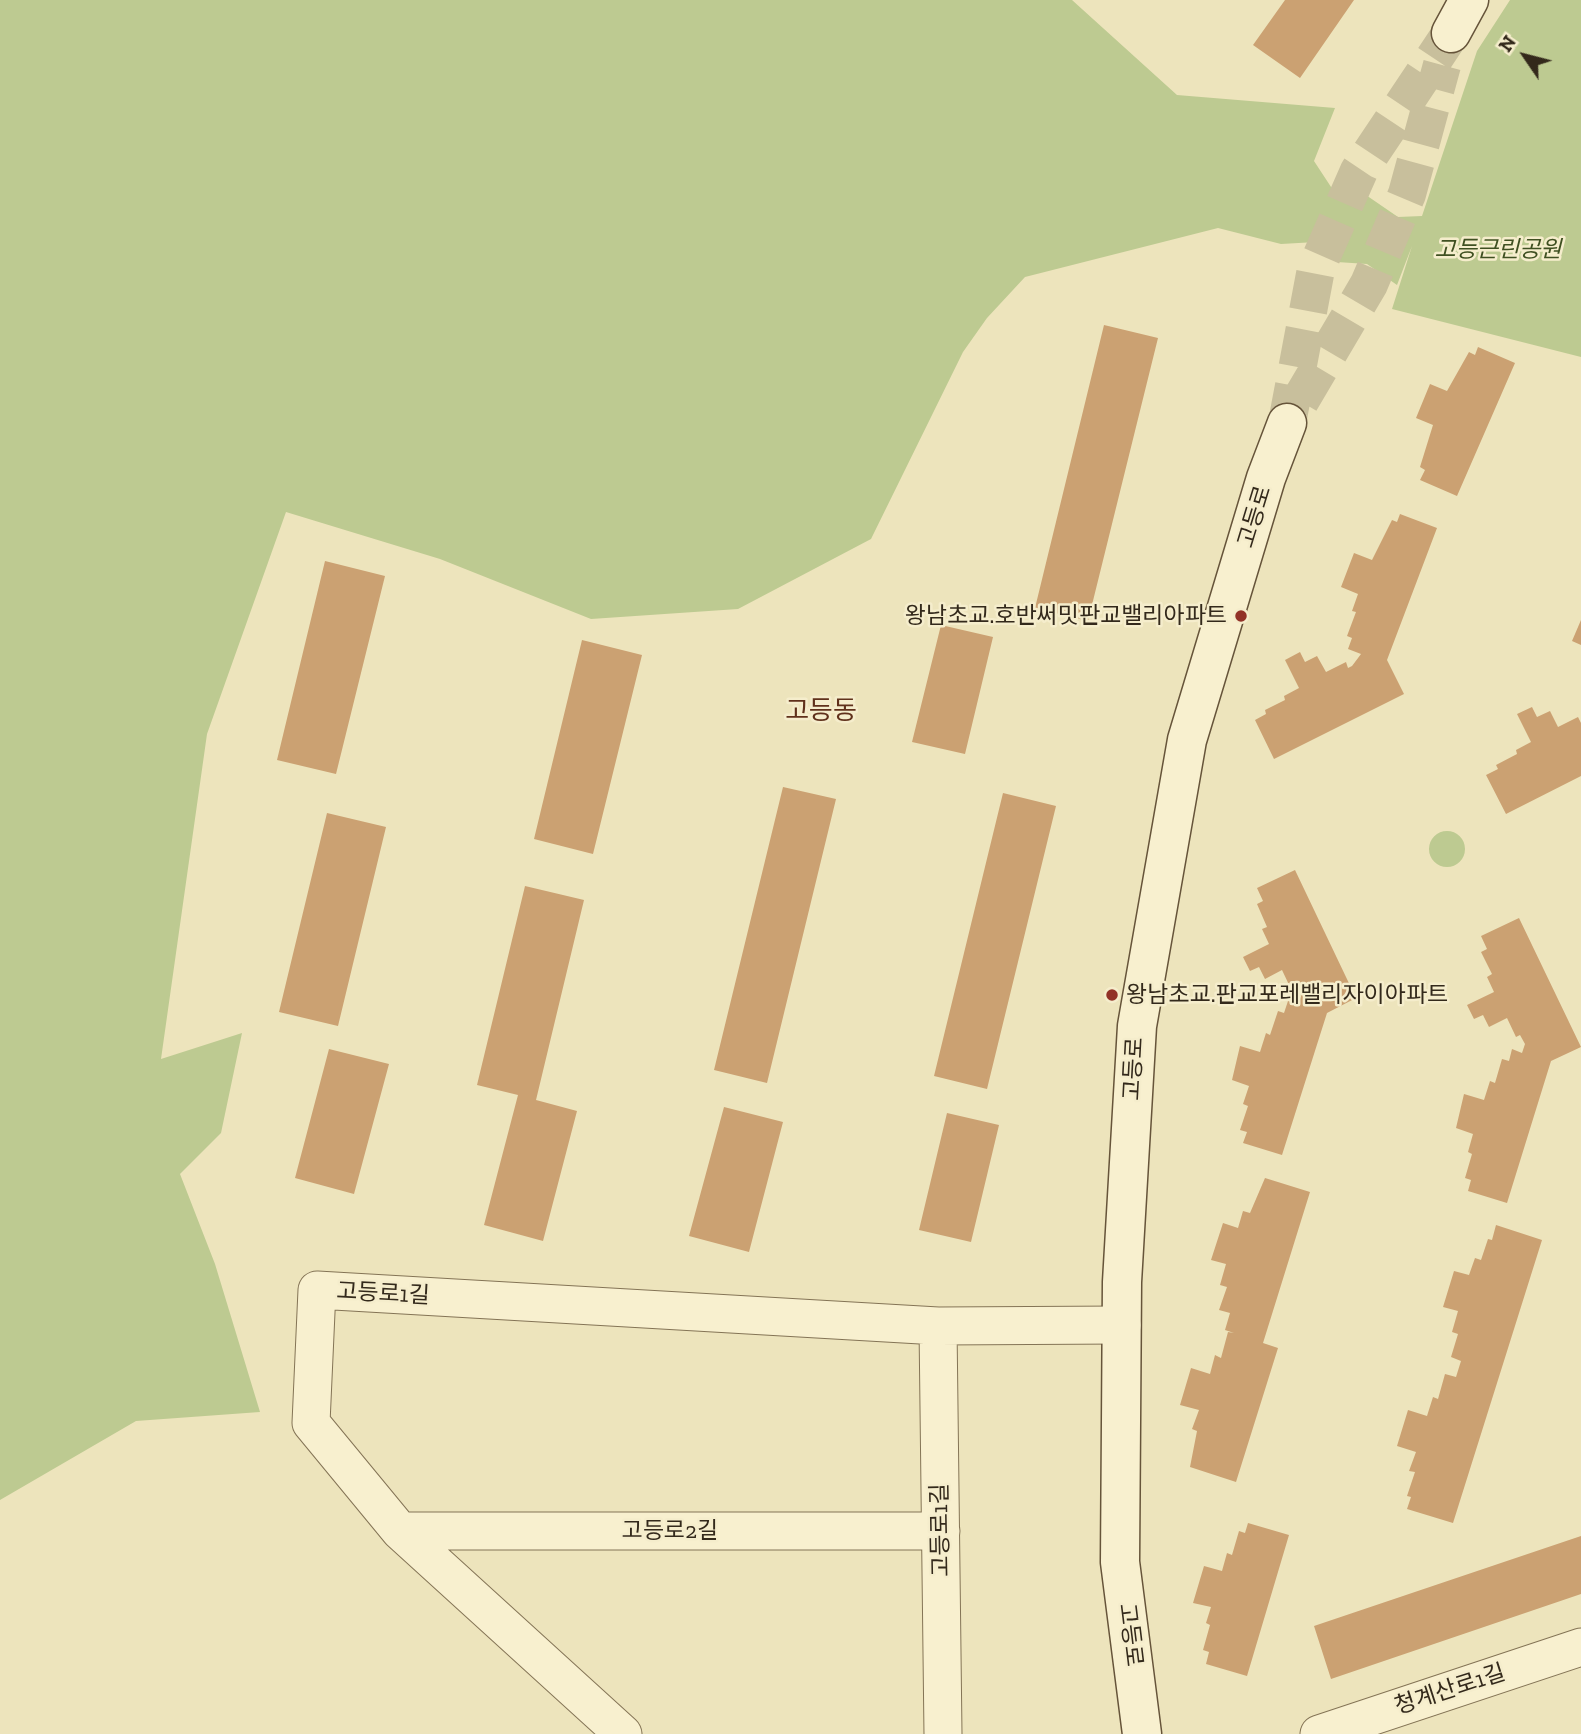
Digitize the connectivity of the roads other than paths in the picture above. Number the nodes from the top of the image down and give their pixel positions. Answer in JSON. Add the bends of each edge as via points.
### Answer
{"nodes":[{"id":1,"x":1469,"y":0,"type":"edge"},
{"id":2,"x":1451,"y":33,"type":"tunnel mouth"},
{"id":3,"x":1287,"y":423,"type":"tunnel mouth"},
{"id":4,"x":1122,"y":1325,"type":"junction"},
{"id":5,"x":938,"y":1326,"type":"junction"},
{"id":6,"x":400,"y":1531,"type":"junction"},
{"id":7,"x":941,"y":1531,"type":"junction"},
{"id":8,"x":1581,"y":1647,"type":"edge"},
{"id":9,"x":623,"y":1734,"type":"edge"},
{"id":10,"x":943,"y":1734,"type":"edge"},
{"id":11,"x":1142,"y":1734,"type":"edge"},
{"id":12,"x":1319,"y":1734,"type":"edge"}],
"edges":[{"from":1,"to":2,"type":"street"},
{"from":3,"to":4,"type":"street","name":"고등로","via":[[1187,740],[1137,1026]]},
{"from":4,"to":5,"type":"street","name":"고등로1길"},
{"from":4,"to":11,"type":"street","name":"고등로","via":[[1120,1562]]},
{"from":5,"to":6,"type":"street","name":"고등로1길","via":[[317,1290],[312,1423]]},
{"from":5,"to":7,"type":"street","name":"고등로1길"},
{"from":6,"to":7,"type":"street","name":"고등로2길"},
{"from":6,"to":9,"type":"street","name":"고등로1길"},
{"from":7,"to":10,"type":"street","name":"고등로1길"},
{"from":8,"to":12,"type":"street","name":"청계산로1길"}]}
